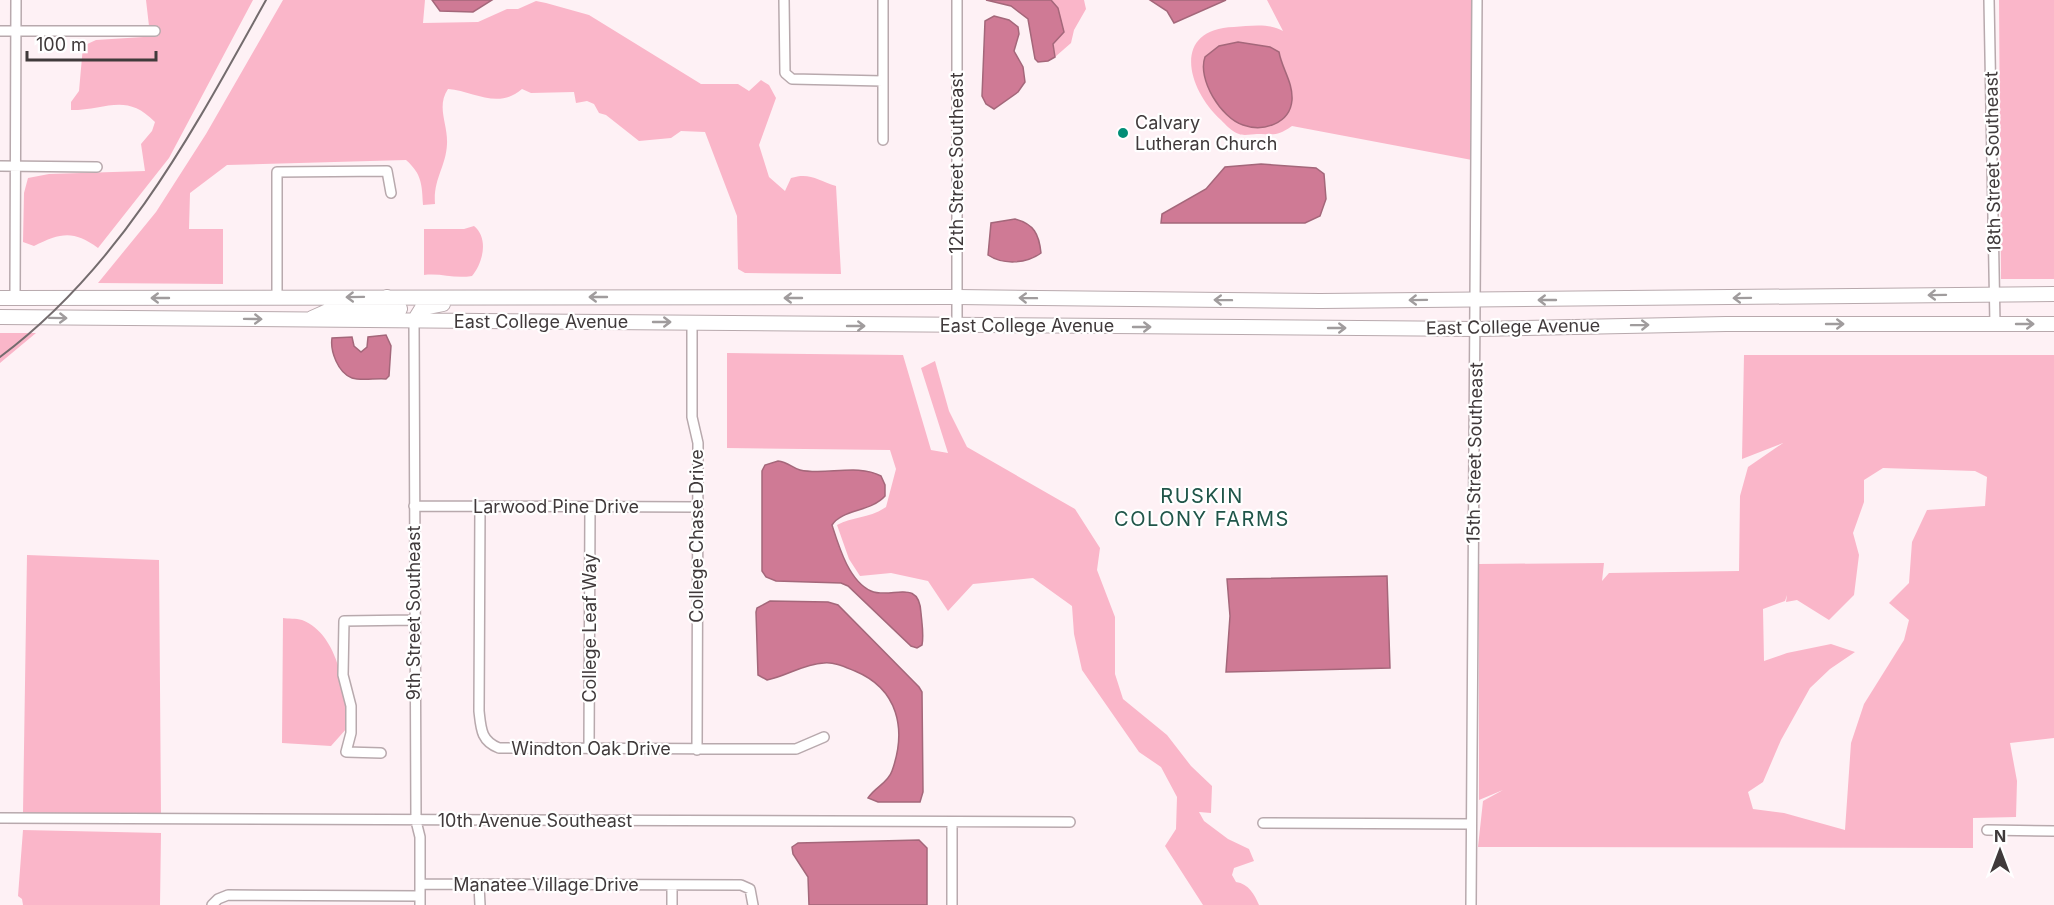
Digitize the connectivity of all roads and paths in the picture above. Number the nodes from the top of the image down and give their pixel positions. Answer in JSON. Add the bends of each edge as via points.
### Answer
{"nodes":[{"id":1,"x":16,"y":0,"type":"edge"},
{"id":2,"x":784,"y":0,"type":"edge"},
{"id":3,"x":883,"y":0,"type":"edge"},
{"id":4,"x":957,"y":0,"type":"edge"},
{"id":5,"x":1476,"y":0,"type":"edge"},
{"id":6,"x":1989,"y":0,"type":"edge"},
{"id":7,"x":0,"y":31,"type":"edge"},
{"id":8,"x":16,"y":31,"type":"junction"},
{"id":9,"x":155,"y":31,"type":"dead end"},
{"id":10,"x":883,"y":81,"type":"junction"},
{"id":11,"x":883,"y":140,"type":"dead end"},
{"id":12,"x":0,"y":166,"type":"edge"},
{"id":13,"x":15,"y":166,"type":"junction"},
{"id":14,"x":97,"y":167,"type":"dead end"},
{"id":15,"x":391,"y":193,"type":"dead end"},
{"id":16,"x":1995,"y":294,"type":"junction"},
{"id":17,"x":2054,"y":294,"type":"edge"},
{"id":18,"x":0,"y":297,"type":"edge"},
{"id":19,"x":387,"y":297,"type":"junction"},
{"id":20,"x":524,"y":297,"type":"junction"},
{"id":21,"x":957,"y":297,"type":"junction"},
{"id":22,"x":15,"y":298,"type":"junction"},
{"id":23,"x":277,"y":298,"type":"junction"},
{"id":24,"x":1477,"y":300,"type":"junction"},
{"id":25,"x":400,"y":309,"type":"junction"},
{"id":26,"x":0,"y":317,"type":"edge"},
{"id":27,"x":307,"y":320,"type":"junction"},
{"id":28,"x":414,"y":321,"type":"junction"},
{"id":29,"x":692,"y":322,"type":"junction"},
{"id":30,"x":1995,"y":324,"type":"junction"},
{"id":31,"x":2054,"y":324,"type":"edge"},
{"id":32,"x":957,"y":326,"type":"junction"},
{"id":33,"x":1477,"y":329,"type":"junction"},
{"id":34,"x":414,"y":507,"type":"junction"},
{"id":35,"x":480,"y":507,"type":"junction"},
{"id":36,"x":590,"y":507,"type":"junction"},
{"id":37,"x":698,"y":507,"type":"junction"},
{"id":38,"x":414,"y":620,"type":"junction"},
{"id":39,"x":824,"y":737,"type":"dead end"},
{"id":40,"x":589,"y":748,"type":"junction"},
{"id":41,"x":697,"y":750,"type":"junction"},
{"id":42,"x":381,"y":753,"type":"dead end"},
{"id":43,"x":0,"y":818,"type":"edge"},
{"id":44,"x":416,"y":821,"type":"junction"},
{"id":45,"x":952,"y":822,"type":"junction"},
{"id":46,"x":1070,"y":822,"type":"dead end"},
{"id":47,"x":1263,"y":823,"type":"dead end"},
{"id":48,"x":1471,"y":824,"type":"junction"},
{"id":49,"x":1987,"y":830,"type":"dead end"},
{"id":50,"x":2054,"y":831,"type":"edge"},
{"id":51,"x":420,"y":884,"type":"junction"},
{"id":52,"x":479,"y":885,"type":"junction"},
{"id":53,"x":672,"y":885,"type":"junction"},
{"id":54,"x":420,"y":900,"type":"edge"},
{"id":55,"x":212,"y":905,"type":"edge"},
{"id":56,"x":480,"y":905,"type":"edge"},
{"id":57,"x":672,"y":905,"type":"edge"},
{"id":58,"x":753,"y":905,"type":"edge"},
{"id":59,"x":952,"y":905,"type":"edge"},
{"id":60,"x":1471,"y":905,"type":"edge"}],
"edges":[{"from":1,"to":8,"type":"street"},
{"from":2,"to":10,"type":"street","via":[[785,73],[792,79]]},
{"from":3,"to":10,"type":"street"},
{"from":4,"to":21,"type":"street","name":"12th Street Southeast"},
{"from":5,"to":24,"type":"street","name":"15th Street Southeast"},
{"from":6,"to":16,"type":"street","name":"18th Street Southeast"},
{"from":7,"to":8,"type":"street"},
{"from":8,"to":9,"type":"street"},
{"from":8,"to":13,"type":"street"},
{"from":10,"to":11,"type":"street"},
{"from":12,"to":13,"type":"street"},
{"from":13,"to":14,"type":"street"},
{"from":13,"to":22,"type":"street"},
{"from":15,"to":23,"type":"street","via":[[387,171],[277,172]]},
{"from":16,"to":17,"type":"main road","name":"East College Avenue"},
{"from":16,"to":24,"type":"main road","name":"East College Avenue","one_way":true},
{"from":16,"to":30,"type":"street","name":"18th Street Southeast"},
{"from":18,"to":22,"type":"main road","name":"East College Avenue"},
{"from":19,"to":20,"type":"main road","name":"East College Avenue"},
{"from":19,"to":23,"type":"main road","name":"East College Avenue","one_way":true},
{"from":19,"to":25,"type":"main road"},
{"from":21,"to":20,"type":"main road","name":"East College Avenue","one_way":true},
{"from":20,"to":28,"type":"main road","via":[[488,304],[434,304],[422,308]]},
{"from":24,"to":21,"type":"main road","name":"East College Avenue","one_way":true},
{"from":21,"to":32,"type":"street","name":"12th Street Southeast"},
{"from":23,"to":22,"type":"main road","name":"East College Avenue","one_way":true},
{"from":24,"to":33,"type":"street","name":"15th Street Southeast"},
{"from":25,"to":27,"type":"main road","via":[[330,310]]},
{"from":25,"to":28,"type":"main road"},
{"from":26,"to":27,"type":"main road","name":"East College Avenue","one_way":true},
{"from":27,"to":28,"type":"main road","name":"East College Avenue"},
{"from":28,"to":29,"type":"main road","name":"East College Avenue","one_way":true},
{"from":28,"to":34,"type":"street","name":"9th Street Southeast"},
{"from":29,"to":32,"type":"main road","name":"East College Avenue","one_way":true},
{"from":29,"to":37,"type":"street","name":"College Chase Drive","via":[[692,417],[698,443]]},
{"from":30,"to":31,"type":"main road","name":"East College Avenue","one_way":true},
{"from":33,"to":30,"type":"main road","name":"East College Avenue","one_way":true},
{"from":32,"to":33,"type":"main road","name":"East College Avenue","one_way":true},
{"from":33,"to":48,"type":"street","name":"15th Street Southeast"},
{"from":34,"to":35,"type":"street","name":"Larwood Pine Drive"},
{"from":34,"to":38,"type":"street","name":"9th Street Southeast"},
{"from":35,"to":36,"type":"street","name":"Larwood Pine Drive"},
{"from":35,"to":40,"type":"street","name":"Windton Oak Drive","via":[[482,736],[499,748]]},
{"from":36,"to":37,"type":"street","name":"Larwood Pine Drive"},
{"from":36,"to":40,"type":"street","name":"College Leaf Way"},
{"from":37,"to":41,"type":"street","name":"College Chase Drive"},
{"from":38,"to":42,"type":"street","via":[[344,621],[343,675],[351,706],[346,752]]},
{"from":38,"to":44,"type":"street","name":"9th Street Southeast"},
{"from":39,"to":41,"type":"street","name":"Windton Oak Drive","via":[[796,749]]},
{"from":40,"to":41,"type":"street","name":"Windton Oak Drive"},
{"from":43,"to":44,"type":"street","name":"10th Avenue Southeast"},
{"from":44,"to":45,"type":"street","name":"10th Avenue Southeast"},
{"from":44,"to":51,"type":"street","name":"9th Street Southeast"},
{"from":45,"to":46,"type":"street","name":"10th Avenue Southeast"},
{"from":45,"to":59,"type":"street"},
{"from":47,"to":48,"type":"street"},
{"from":48,"to":60,"type":"street","name":"15th Street Southeast"},
{"from":49,"to":50,"type":"street"},
{"from":51,"to":52,"type":"street","name":"Manatee Village Drive"},
{"from":51,"to":54,"type":"street","name":"9th Street Southeast"},
{"from":52,"to":53,"type":"street","name":"Manatee Village Drive"},
{"from":52,"to":56,"type":"street"},
{"from":53,"to":57,"type":"street"},
{"from":53,"to":58,"type":"street","name":"Manatee Village Drive","via":[[741,885],[750,889]]},
{"from":54,"to":55,"type":"street","via":[[228,895]]}]}
